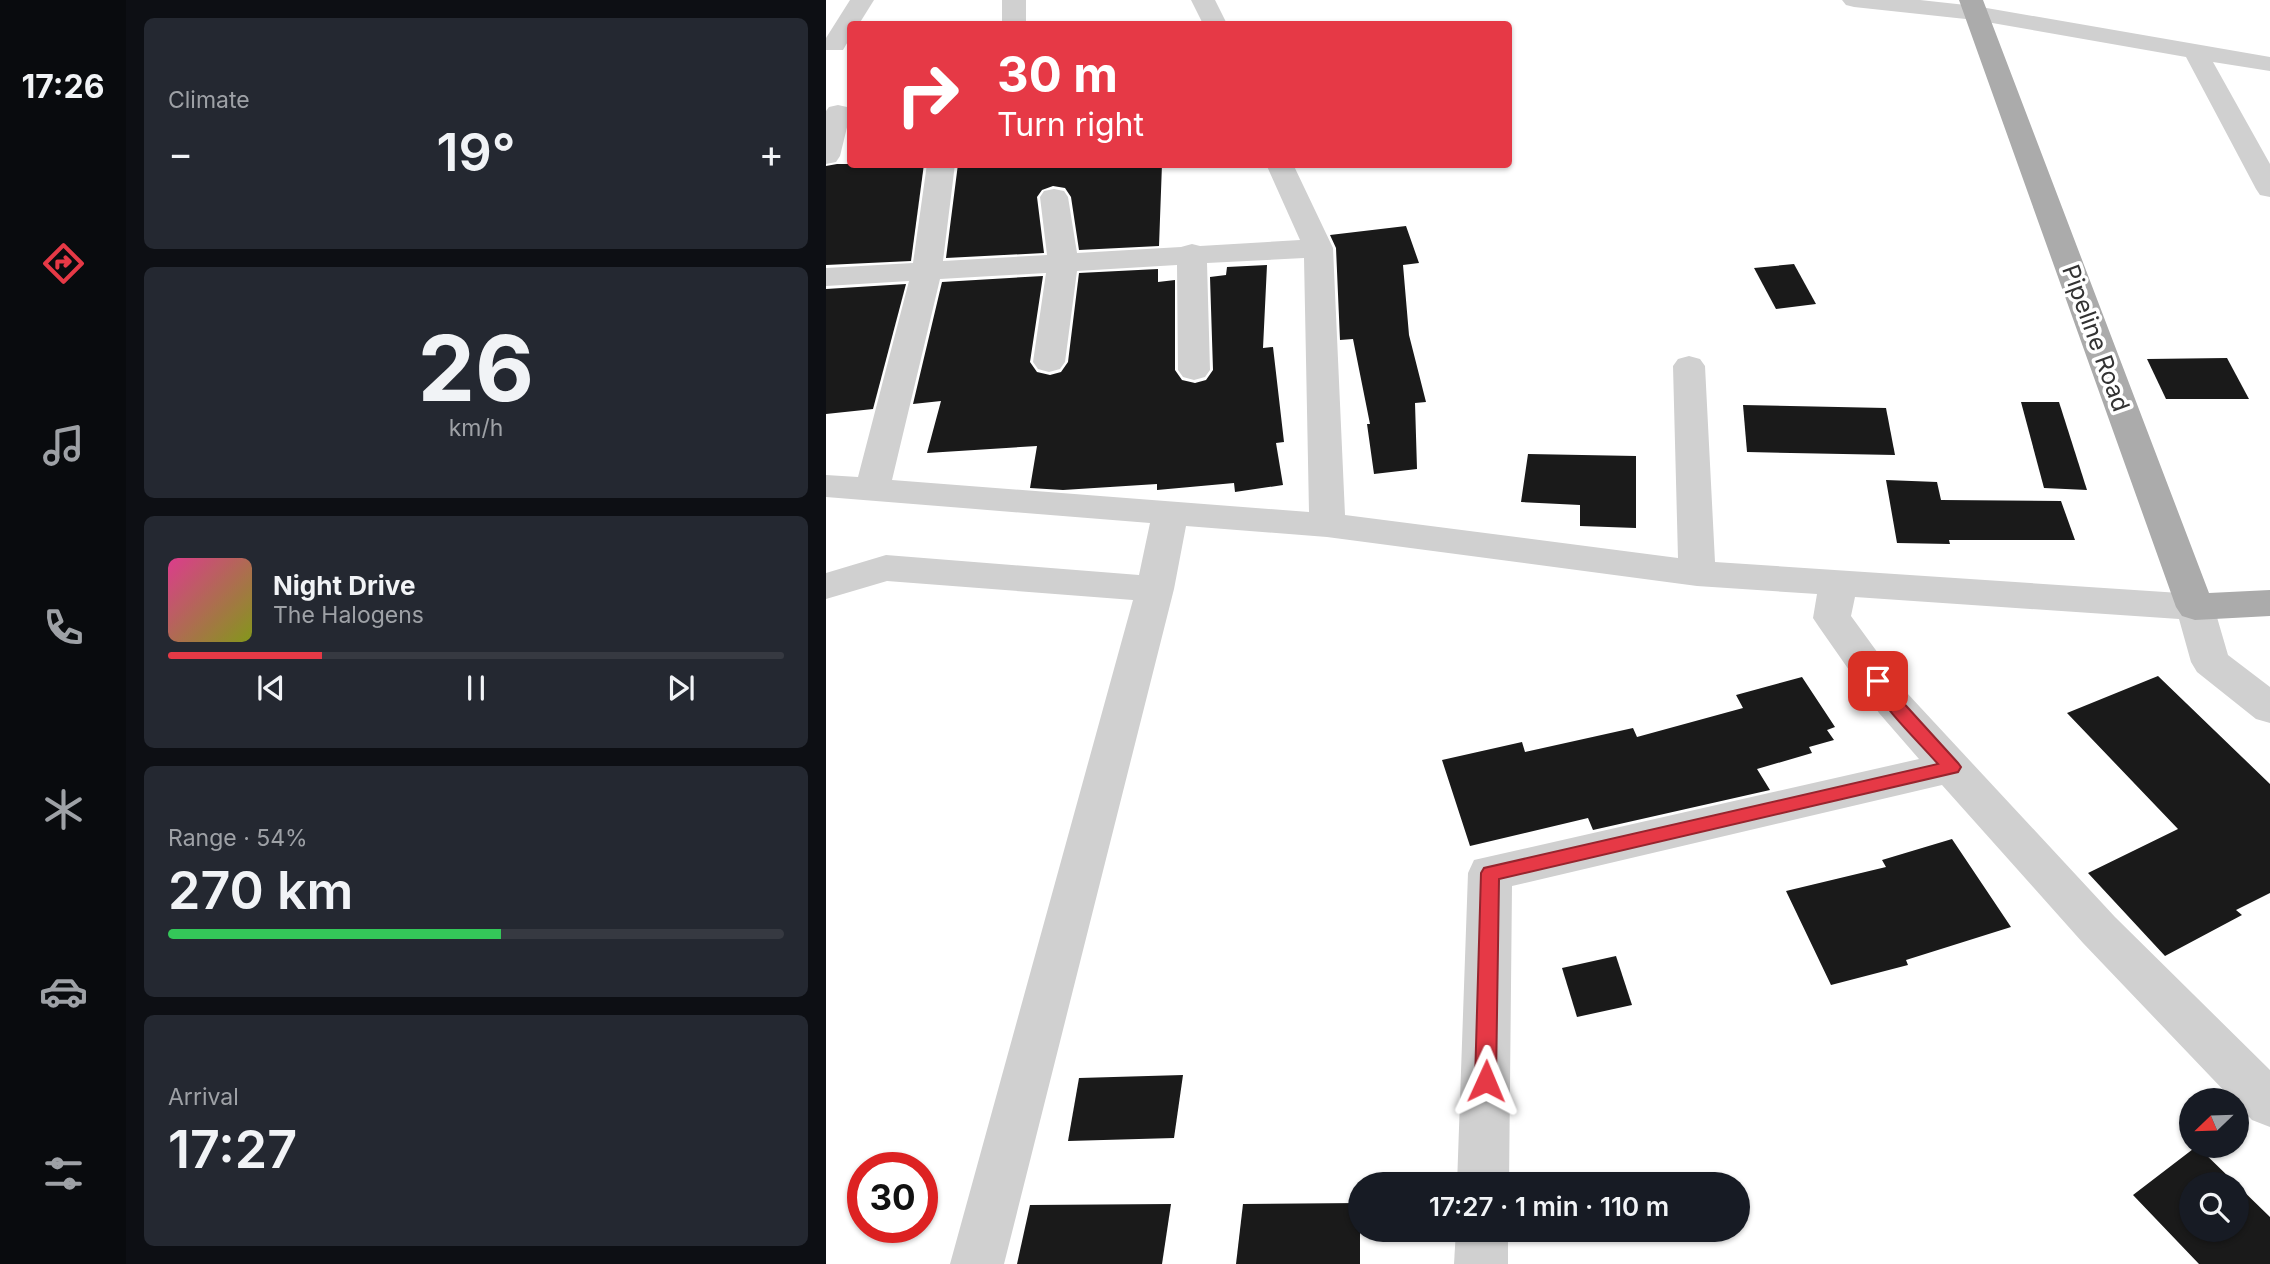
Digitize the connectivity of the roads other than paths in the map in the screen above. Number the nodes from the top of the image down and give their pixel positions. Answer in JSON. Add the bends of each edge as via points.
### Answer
{"nodes":[{"id":1,"x":862,"y":0,"type":"edge"},
{"id":2,"x":1014,"y":0,"type":"edge"},
{"id":3,"x":1203,"y":0,"type":"edge"},
{"id":4,"x":1854,"y":0,"type":"edge"},
{"id":5,"x":1973,"y":7,"type":"edge"},
{"id":6,"x":850,"y":21,"type":"edge"},
{"id":7,"x":1014,"y":21,"type":"edge"},
{"id":8,"x":1213,"y":21,"type":"edge"},
{"id":9,"x":847,"y":27,"type":"edge"},
{"id":10,"x":2270,"y":41,"type":"edge"},
{"id":11,"x":837,"y":45,"type":"edge"},
{"id":12,"x":2194,"y":51,"type":"junction"},
{"id":13,"x":2259,"y":62,"type":"edge"},
{"id":14,"x":838,"y":113,"type":"edge"},
{"id":15,"x":826,"y":156,"type":"edge"},
{"id":16,"x":940,"y":168,"type":"edge"},
{"id":17,"x":1281,"y":168,"type":"edge"},
{"id":18,"x":2270,"y":189,"type":"edge"},
{"id":19,"x":1054,"y":197,"type":"dead end"},
{"id":20,"x":1318,"y":248,"type":"junction"},
{"id":21,"x":1192,"y":253,"type":"junction"},
{"id":22,"x":1063,"y":262,"type":"junction"},
{"id":23,"x":927,"y":271,"type":"junction"},
{"id":24,"x":826,"y":277,"type":"edge"},
{"id":25,"x":1049,"y":362,"type":"dead end"},
{"id":26,"x":1689,"y":366,"type":"dead end"},
{"id":27,"x":1194,"y":370,"type":"dead end"},
{"id":28,"x":826,"y":486,"type":"edge"},
{"id":29,"x":872,"y":490,"type":"junction"},
{"id":30,"x":1170,"y":515,"type":"junction"},
{"id":31,"x":1327,"y":525,"type":"junction"},
{"id":32,"x":1697,"y":573,"type":"junction"},
{"id":33,"x":1838,"y":583,"type":"junction"},
{"id":34,"x":826,"y":586,"type":"edge"},
{"id":35,"x":1155,"y":590,"type":"junction"},
{"id":36,"x":2270,"y":603,"type":"edge"},
{"id":37,"x":2195,"y":607,"type":"junction"},
{"id":38,"x":2270,"y":708,"type":"edge"},
{"id":39,"x":1952,"y":767,"type":"junction"},
{"id":40,"x":2270,"y":1104,"type":"edge"},
{"id":41,"x":1483,"y":1172,"type":"edge"},
{"id":42,"x":1482,"y":1242,"type":"edge"},
{"id":43,"x":977,"y":1264,"type":"edge"},
{"id":44,"x":1481,"y":1264,"type":"edge"}],
"edges":[{"from":1,"to":6,"type":"street"},
{"from":2,"to":7,"type":"street"},
{"from":3,"to":8,"type":"street"},
{"from":4,"to":5,"type":"street"},
{"from":5,"to":12,"type":"street"},
{"from":5,"to":37,"type":"main road","name":"Pipeline Road"},
{"from":9,"to":11,"type":"street"},
{"from":10,"to":13,"type":"street"},
{"from":12,"to":13,"type":"street"},
{"from":12,"to":18,"type":"street"},
{"from":14,"to":15,"type":"street"},
{"from":16,"to":23,"type":"street"},
{"from":17,"to":20,"type":"street"},
{"from":19,"to":22,"type":"street"},
{"from":20,"to":21,"type":"street"},
{"from":20,"to":31,"type":"street"},
{"from":21,"to":22,"type":"street"},
{"from":21,"to":27,"type":"street"},
{"from":22,"to":23,"type":"street"},
{"from":22,"to":25,"type":"street"},
{"from":23,"to":24,"type":"street"},
{"from":23,"to":29,"type":"street"},
{"from":26,"to":32,"type":"street"},
{"from":28,"to":29,"type":"street"},
{"from":29,"to":30,"type":"street"},
{"from":30,"to":31,"type":"street"},
{"from":30,"to":35,"type":"street"},
{"from":31,"to":32,"type":"street"},
{"from":32,"to":33,"type":"street"},
{"from":33,"to":37,"type":"street"},
{"from":33,"to":39,"type":"street","via":[[1832,618],[1893,703]]},
{"from":34,"to":35,"type":"street","via":[[886,568]]},
{"from":35,"to":43,"type":"street"},
{"from":36,"to":37,"type":"main road"},
{"from":37,"to":38,"type":"street","via":[[2211,663]]},
{"from":39,"to":40,"type":"street","via":[[2099,930]]},
{"from":39,"to":41,"type":"street","via":[[1490,873]]},
{"from":42,"to":44,"type":"street"}]}
